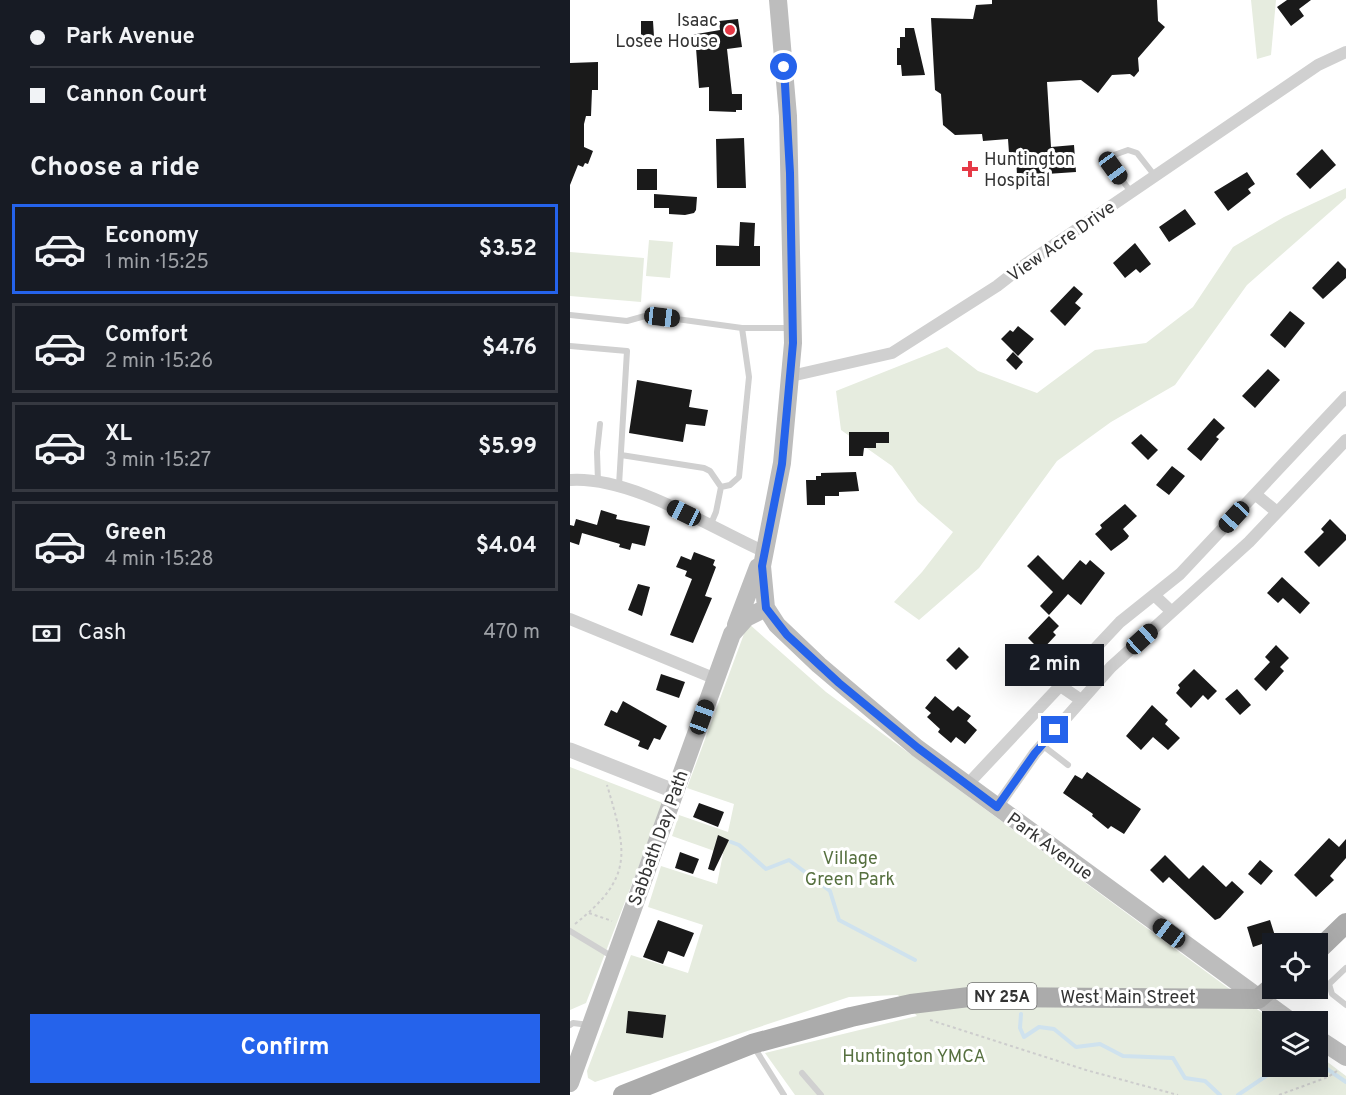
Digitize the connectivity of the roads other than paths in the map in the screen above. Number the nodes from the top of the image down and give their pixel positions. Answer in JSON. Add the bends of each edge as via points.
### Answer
{"nodes":[{"id":1,"x":777,"y":0,"type":"edge"},
{"id":2,"x":1346,"y":52,"type":"edge"},
{"id":3,"x":1155,"y":177,"type":"junction"},
{"id":4,"x":1132,"y":193,"type":"junction"},
{"id":5,"x":570,"y":315,"type":"edge"},
{"id":6,"x":742,"y":328,"type":"junction"},
{"id":7,"x":793,"y":328,"type":"junction"},
{"id":8,"x":570,"y":346,"type":"edge"},
{"id":9,"x":791,"y":376,"type":"junction"},
{"id":10,"x":1346,"y":397,"type":"edge"},
{"id":11,"x":600,"y":424,"type":"dead end"},
{"id":12,"x":1346,"y":440,"type":"edge"},
{"id":13,"x":621,"y":455,"type":"junction"},
{"id":14,"x":570,"y":480,"type":"edge"},
{"id":15,"x":598,"y":483,"type":"junction"},
{"id":16,"x":619,"y":486,"type":"junction"},
{"id":17,"x":721,"y":487,"type":"junction"},
{"id":18,"x":1255,"y":494,"type":"junction"},
{"id":19,"x":1277,"y":513,"type":"junction"},
{"id":20,"x":709,"y":526,"type":"junction"},
{"id":21,"x":765,"y":552,"type":"junction"},
{"id":22,"x":1154,"y":595,"type":"junction"},
{"id":23,"x":766,"y":608,"type":"junction"},
{"id":24,"x":1172,"y":612,"type":"junction"},
{"id":25,"x":570,"y":619,"type":"edge"},
{"id":26,"x":732,"y":634,"type":"junction"},
{"id":27,"x":716,"y":679,"type":"junction"},
{"id":28,"x":1062,"y":687,"type":"junction"},
{"id":29,"x":1081,"y":700,"type":"junction"},
{"id":30,"x":1042,"y":745,"type":"junction"},
{"id":31,"x":570,"y":750,"type":"edge"},
{"id":32,"x":1068,"y":765,"type":"dead end"},
{"id":33,"x":967,"y":785,"type":"junction"},
{"id":34,"x":674,"y":791,"type":"junction"},
{"id":35,"x":997,"y":807,"type":"junction"},
{"id":36,"x":1346,"y":922,"type":"edge"},
{"id":37,"x":570,"y":929,"type":"edge"},
{"id":38,"x":1328,"y":940,"type":"edge"},
{"id":39,"x":615,"y":958,"type":"junction"},
{"id":40,"x":1346,"y":968,"type":"edge"},
{"id":41,"x":1262,"y":991,"type":"edge"},
{"id":42,"x":1262,"y":993,"type":"edge"},
{"id":43,"x":1271,"y":999,"type":"edge"},
{"id":44,"x":1346,"y":1005,"type":"edge"},
{"id":45,"x":1282,"y":1011,"type":"edge"},
{"id":46,"x":570,"y":1025,"type":"edge"},
{"id":47,"x":590,"y":1025,"type":"junction"},
{"id":48,"x":752,"y":1044,"type":"junction"},
{"id":49,"x":1328,"y":1049,"type":"edge"},
{"id":50,"x":1342,"y":1064,"type":"edge"},
{"id":51,"x":802,"y":1073,"type":"dead end"},
{"id":52,"x":570,"y":1083,"type":"edge"},
{"id":53,"x":623,"y":1095,"type":"edge"},
{"id":54,"x":784,"y":1095,"type":"edge"},
{"id":55,"x":821,"y":1095,"type":"edge"}],
"edges":[{"from":1,"to":7,"type":"main road","name":"Park Avenue","via":[[788,116]]},
{"from":2,"to":3,"type":"street","name":"View Acre Drive","via":[[1318,64]]},
{"from":3,"to":4,"type":"street","name":"View Acre Drive"},
{"from":3,"to":4,"type":"lane","via":[[1137,153],[1128,150],[1114,155],[1113,168]]},
{"from":4,"to":9,"type":"street","name":"View Acre Drive","via":[[892,352]]},
{"from":5,"to":6,"type":"lane","via":[[627,321],[662,317]]},
{"from":6,"to":7,"type":"lane"},
{"from":6,"to":17,"type":"lane","via":[[748,377],[739,477],[730,486]]},
{"from":7,"to":9,"type":"main road","name":"Park Avenue"},
{"from":8,"to":13,"type":"lane","via":[[627,351]]},
{"from":9,"to":21,"type":"main road","name":"Park Avenue","via":[[782,464]]},
{"from":10,"to":18,"type":"street"},
{"from":11,"to":15,"type":"lane"},
{"from":12,"to":19,"type":"street"},
{"from":13,"to":16,"type":"lane"},
{"from":13,"to":17,"type":"lane","via":[[704,468]]},
{"from":14,"to":15,"type":"street"},
{"from":15,"to":16,"type":"street"},
{"from":16,"to":20,"type":"street"},
{"from":17,"to":20,"type":"lane"},
{"from":18,"to":19,"type":"street"},
{"from":18,"to":22,"type":"street","via":[[1180,574]]},
{"from":19,"to":24,"type":"street"},
{"from":20,"to":21,"type":"street"},
{"from":21,"to":23,"type":"main road","name":"Park Avenue","via":[[761,583]]},
{"from":21,"to":26,"type":"main road"},
{"from":22,"to":24,"type":"street"},
{"from":22,"to":28,"type":"street","via":[[1120,622]]},
{"from":23,"to":26,"type":"main road","name":"Sabbath Day Path","via":[[746,618]]},
{"from":23,"to":33,"type":"main road","name":"Park Avenue","via":[[787,635],[826,671]]},
{"from":24,"to":29,"type":"street"},
{"from":25,"to":27,"type":"street"},
{"from":26,"to":27,"type":"main road","name":"Sabbath Day Path"},
{"from":27,"to":34,"type":"main road","name":"Sabbath Day Path"},
{"from":28,"to":29,"type":"street"},
{"from":28,"to":33,"type":"street"},
{"from":29,"to":30,"type":"street"},
{"from":30,"to":32,"type":"lane"},
{"from":30,"to":35,"type":"street"},
{"from":31,"to":34,"type":"street"},
{"from":33,"to":35,"type":"main road","name":"Park Avenue"},
{"from":34,"to":39,"type":"main road","name":"Sabbath Day Path"},
{"from":35,"to":41,"type":"main road","name":"Park Avenue"},
{"from":36,"to":38,"type":"main road"},
{"from":37,"to":39,"type":"lane"},
{"from":39,"to":47,"type":"main road","name":"Sabbath Day Path"},
{"from":40,"to":44,"type":"lane","via":[[1329,984],[1332,994]]},
{"from":42,"to":48,"type":"main road","name":"West Main Street","number":"NY 25A","via":[[969,997],[851,1017]]},
{"from":43,"to":45,"type":"main road","name":"Park Avenue"},
{"from":46,"to":47,"type":"lane"},
{"from":47,"to":52,"type":"main road","name":"Sabbath Day Path"},
{"from":48,"to":53,"type":"main road","number":"NY 25A"},
{"from":48,"to":54,"type":"lane"},
{"from":49,"to":50,"type":"main road"},
{"from":51,"to":55,"type":"lane"}]}
